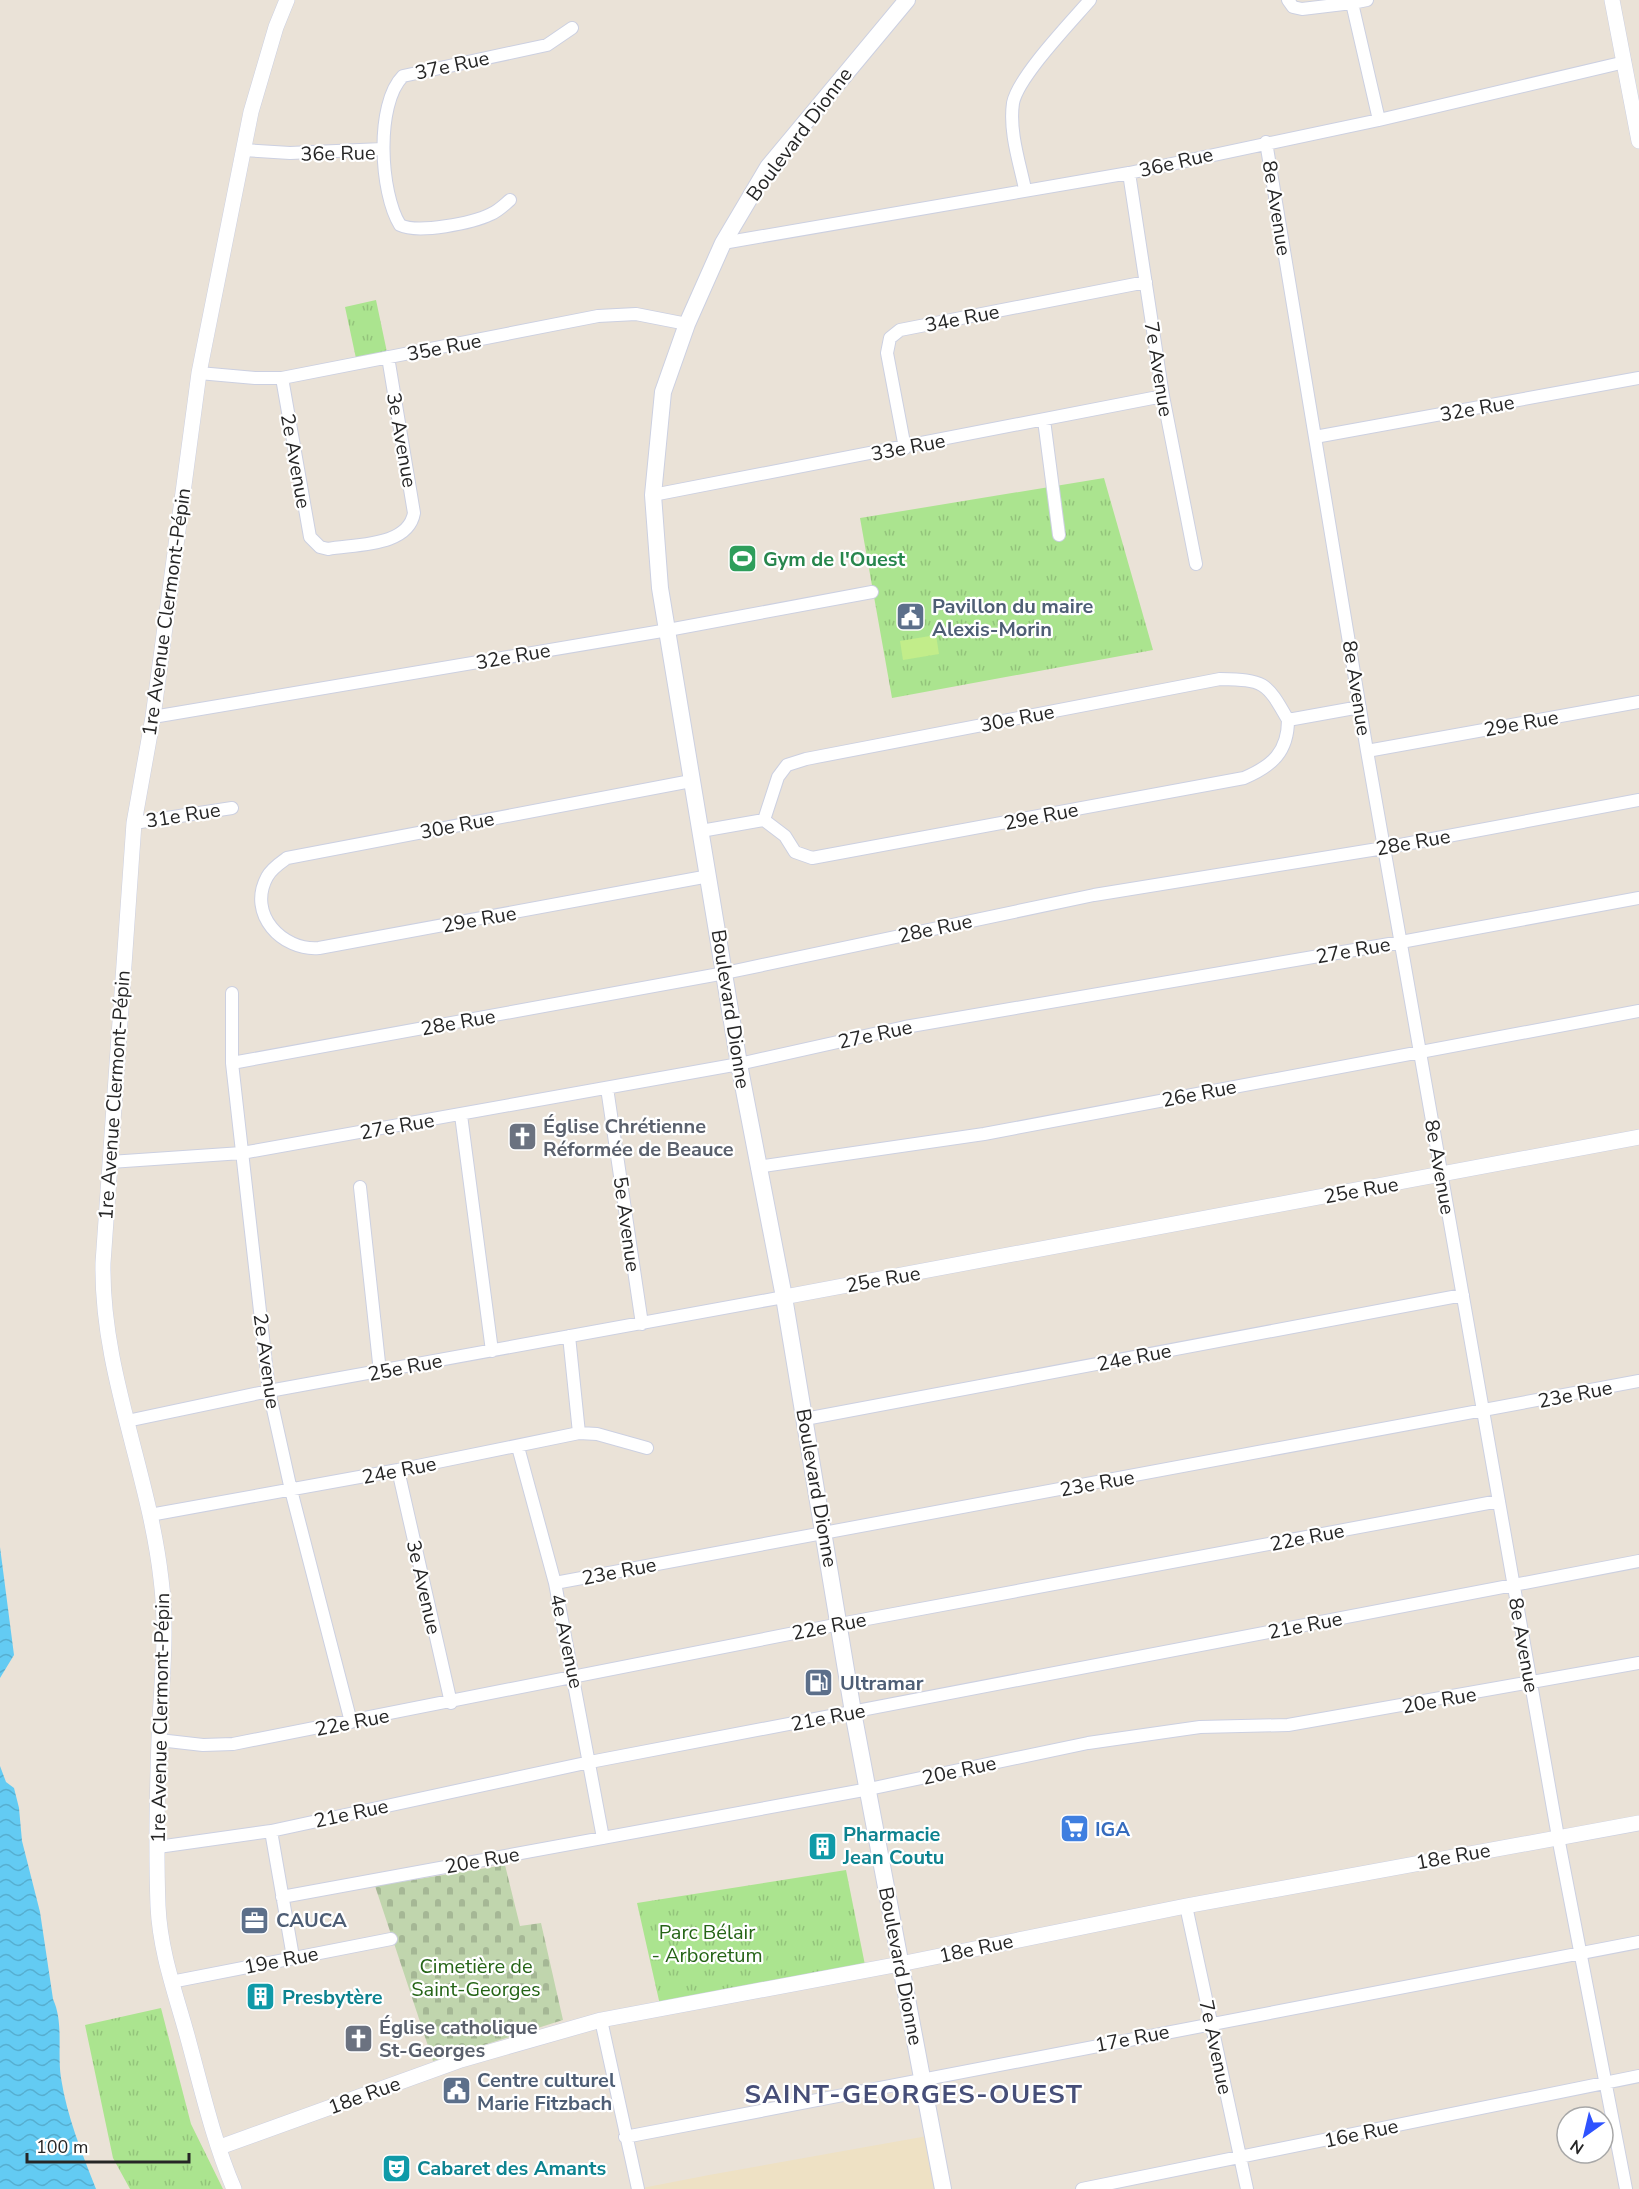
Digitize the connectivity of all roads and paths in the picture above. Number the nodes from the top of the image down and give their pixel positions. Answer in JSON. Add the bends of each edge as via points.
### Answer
{"nodes":[{"id":1,"x":287,"y":0,"type":"edge"},
{"id":2,"x":907,"y":0,"type":"edge"},
{"id":3,"x":1090,"y":0,"type":"edge"},
{"id":4,"x":1288,"y":0,"type":"edge"},
{"id":5,"x":1367,"y":0,"type":"edge"},
{"id":6,"x":1612,"y":0,"type":"edge"},
{"id":7,"x":1352,"y":3,"type":"junction"},
{"id":8,"x":572,"y":28,"type":"dead end"},
{"id":9,"x":1624,"y":62,"type":"junction"},
{"id":10,"x":1379,"y":120,"type":"junction"},
{"id":11,"x":1639,"y":141,"type":"edge"},
{"id":12,"x":1266,"y":142,"type":"junction"},
{"id":13,"x":383,"y":149,"type":"junction"},
{"id":14,"x":243,"y":150,"type":"junction"},
{"id":15,"x":1129,"y":172,"type":"junction"},
{"id":16,"x":1024,"y":189,"type":"junction"},
{"id":17,"x":510,"y":200,"type":"dead end"},
{"id":18,"x":723,"y":243,"type":"junction"},
{"id":19,"x":1146,"y":282,"type":"junction"},
{"id":20,"x":687,"y":324,"type":"junction"},
{"id":21,"x":388,"y":357,"type":"junction"},
{"id":22,"x":199,"y":373,"type":"junction"},
{"id":23,"x":282,"y":378,"type":"junction"},
{"id":24,"x":1639,"y":378,"type":"edge"},
{"id":25,"x":1162,"y":396,"type":"junction"},
{"id":26,"x":1044,"y":420,"type":"junction"},
{"id":27,"x":1315,"y":437,"type":"junction"},
{"id":28,"x":905,"y":447,"type":"junction"},
{"id":29,"x":653,"y":495,"type":"junction"},
{"id":30,"x":1059,"y":535,"type":"dead end"},
{"id":31,"x":314,"y":542,"type":"joint"},
{"id":32,"x":1196,"y":564,"type":"dead end"},
{"id":33,"x":872,"y":592,"type":"dead end"},
{"id":34,"x":668,"y":630,"type":"junction"},
{"id":35,"x":1639,"y":702,"type":"edge"},
{"id":36,"x":1360,"y":706,"type":"junction"},
{"id":37,"x":153,"y":717,"type":"junction"},
{"id":38,"x":1288,"y":720,"type":"junction"},
{"id":39,"x":1367,"y":751,"type":"junction"},
{"id":40,"x":691,"y":781,"type":"junction"},
{"id":41,"x":1639,"y":800,"type":"edge"},
{"id":42,"x":232,"y":808,"type":"dead end"},
{"id":43,"x":764,"y":820,"type":"junction"},
{"id":44,"x":134,"y":823,"type":"junction"},
{"id":45,"x":701,"y":831,"type":"junction"},
{"id":46,"x":1384,"y":848,"type":"junction"},
{"id":47,"x":709,"y":876,"type":"junction"},
{"id":48,"x":1639,"y":898,"type":"edge"},
{"id":49,"x":263,"y":913,"type":"joint"},
{"id":50,"x":1401,"y":942,"type":"junction"},
{"id":51,"x":725,"y":973,"type":"junction"},
{"id":52,"x":232,"y":993,"type":"dead end"},
{"id":53,"x":1639,"y":1011,"type":"edge"},
{"id":54,"x":1420,"y":1052,"type":"junction"},
{"id":55,"x":232,"y":1063,"type":"junction"},
{"id":56,"x":739,"y":1064,"type":"junction"},
{"id":57,"x":607,"y":1088,"type":"junction"},
{"id":58,"x":461,"y":1115,"type":"junction"},
{"id":59,"x":1639,"y":1137,"type":"edge"},
{"id":60,"x":242,"y":1154,"type":"junction"},
{"id":61,"x":110,"y":1162,"type":"junction"},
{"id":62,"x":758,"y":1167,"type":"junction"},
{"id":63,"x":1442,"y":1175,"type":"junction"},
{"id":64,"x":360,"y":1187,"type":"dead end"},
{"id":65,"x":1462,"y":1295,"type":"junction"},
{"id":66,"x":784,"y":1297,"type":"junction"},
{"id":67,"x":642,"y":1324,"type":"junction"},
{"id":68,"x":569,"y":1336,"type":"junction"},
{"id":69,"x":492,"y":1351,"type":"junction"},
{"id":70,"x":380,"y":1372,"type":"junction"},
{"id":71,"x":1639,"y":1381,"type":"edge"},
{"id":72,"x":269,"y":1391,"type":"junction"},
{"id":73,"x":1483,"y":1412,"type":"junction"},
{"id":74,"x":805,"y":1419,"type":"junction"},
{"id":75,"x":127,"y":1421,"type":"junction"},
{"id":76,"x":579,"y":1433,"type":"junction"},
{"id":77,"x":518,"y":1447,"type":"junction"},
{"id":78,"x":647,"y":1448,"type":"dead end"},
{"id":79,"x":398,"y":1470,"type":"junction"},
{"id":80,"x":291,"y":1490,"type":"junction"},
{"id":81,"x":1499,"y":1501,"type":"junction"},
{"id":82,"x":150,"y":1515,"type":"junction"},
{"id":83,"x":825,"y":1533,"type":"junction"},
{"id":84,"x":1639,"y":1561,"type":"edge"},
{"id":85,"x":555,"y":1583,"type":"junction"},
{"id":86,"x":1513,"y":1585,"type":"junction"},
{"id":87,"x":840,"y":1624,"type":"junction"},
{"id":88,"x":1639,"y":1663,"type":"edge"},
{"id":89,"x":575,"y":1678,"type":"junction"},
{"id":90,"x":1531,"y":1684,"type":"junction"},
{"id":91,"x":451,"y":1703,"type":"junction"},
{"id":92,"x":854,"y":1712,"type":"junction"},
{"id":93,"x":351,"y":1722,"type":"junction"},
{"id":94,"x":159,"y":1740,"type":"junction"},
{"id":95,"x":590,"y":1762,"type":"junction"},
{"id":96,"x":869,"y":1790,"type":"junction"},
{"id":97,"x":1639,"y":1823,"type":"edge"},
{"id":98,"x":271,"y":1831,"type":"junction"},
{"id":99,"x":1558,"y":1837,"type":"junction"},
{"id":100,"x":603,"y":1838,"type":"junction"},
{"id":101,"x":158,"y":1847,"type":"junction"},
{"id":102,"x":282,"y":1897,"type":"junction"},
{"id":103,"x":1186,"y":1906,"type":"junction"},
{"id":104,"x":391,"y":1939,"type":"dead end"},
{"id":105,"x":1639,"y":1942,"type":"edge"},
{"id":106,"x":1578,"y":1953,"type":"junction"},
{"id":107,"x":293,"y":1957,"type":"junction"},
{"id":108,"x":900,"y":1964,"type":"junction"},
{"id":109,"x":171,"y":1982,"type":"junction"},
{"id":110,"x":601,"y":2020,"type":"junction"},
{"id":111,"x":1210,"y":2023,"type":"junction"},
{"id":112,"x":1639,"y":2076,"type":"edge"},
{"id":113,"x":922,"y":2079,"type":"junction"},
{"id":114,"x":1606,"y":2082,"type":"junction"},
{"id":115,"x":625,"y":2137,"type":"junction"},
{"id":116,"x":220,"y":2147,"type":"junction"},
{"id":117,"x":1240,"y":2157,"type":"junction"},
{"id":118,"x":234,"y":2189,"type":"edge"},
{"id":119,"x":638,"y":2189,"type":"edge"},
{"id":120,"x":943,"y":2189,"type":"edge"},
{"id":121,"x":1083,"y":2189,"type":"edge"},
{"id":122,"x":1247,"y":2189,"type":"edge"},
{"id":123,"x":1626,"y":2189,"type":"edge"}],
"edges":[{"from":1,"to":14,"type":"street","name":"1re Avenue Clermont-Pépin","via":[[262,70]]},
{"from":2,"to":18,"type":"main road","name":"Boulevard Dionne","via":[[768,167]]},
{"from":3,"to":16,"type":"street","via":[[1024,80],[1014,100],[1013,131]]},
{"from":4,"to":7,"type":"street","via":[[1293,7],[1302,9]]},
{"from":5,"to":7,"type":"street"},
{"from":6,"to":9,"type":"street"},
{"from":7,"to":10,"type":"street"},
{"from":8,"to":13,"type":"street","name":"37e Rue","via":[[547,45],[403,76],[390,96]]},
{"from":9,"to":10,"type":"street","name":"36e Rue"},
{"from":9,"to":11,"type":"street"},
{"from":10,"to":12,"type":"street","name":"36e Rue"},
{"from":12,"to":15,"type":"street","name":"36e Rue"},
{"from":12,"to":27,"type":"street","name":"8e Avenue"},
{"from":13,"to":14,"type":"street","name":"36e Rue","via":[[290,153]]},
{"from":13,"to":17,"type":"street","name":"36e Rue","via":[[393,210],[400,225],[406,228],[422,230],[479,218]]},
{"from":14,"to":22,"type":"street","name":"1re Avenue Clermont-Pépin"},
{"from":15,"to":16,"type":"street","name":"36e Rue"},
{"from":15,"to":19,"type":"street","name":"7e Avenue"},
{"from":16,"to":18,"type":"street","name":"36e Rue"},
{"from":18,"to":20,"type":"main road","name":"Boulevard Dionne"},
{"from":19,"to":25,"type":"street","name":"7e Avenue"},
{"from":19,"to":28,"type":"street","name":"34e Rue","via":[[900,330],[890,338],[887,353]]},
{"from":20,"to":21,"type":"street","name":"35e Rue","via":[[636,314],[598,316]]},
{"from":20,"to":29,"type":"main road","name":"Boulevard Dionne","via":[[663,392]]},
{"from":21,"to":23,"type":"street","name":"35e Rue"},
{"from":21,"to":31,"type":"street","name":"3e Avenue","via":[[413,502],[412,523],[403,534],[386,539],[328,549]]},
{"from":22,"to":23,"type":"street","name":"35e Rue"},
{"from":22,"to":37,"type":"street","name":"1re Avenue Clermont-Pépin"},
{"from":23,"to":31,"type":"street","name":"2e Avenue","via":[[308,529]]},
{"from":24,"to":27,"type":"street","name":"32e Rue"},
{"from":25,"to":26,"type":"street","name":"33e Rue"},
{"from":25,"to":32,"type":"street","name":"7e Avenue"},
{"from":26,"to":28,"type":"street","name":"33e Rue"},
{"from":26,"to":30,"type":"street"},
{"from":27,"to":36,"type":"street","name":"8e Avenue"},
{"from":28,"to":29,"type":"street","name":"33e Rue"},
{"from":29,"to":34,"type":"main road","name":"Boulevard Dionne","via":[[656,562]]},
{"from":33,"to":34,"type":"street","name":"32e Rue"},
{"from":34,"to":37,"type":"street","name":"32e Rue"},
{"from":34,"to":40,"type":"main road","name":"Boulevard Dionne"},
{"from":35,"to":39,"type":"street","name":"29e Rue"},
{"from":36,"to":38,"type":"street"},
{"from":36,"to":39,"type":"street","name":"8e Avenue"},
{"from":37,"to":44,"type":"street","name":"1re Avenue Clermont-Pépin"},
{"from":38,"to":43,"type":"street","name":"29e Rue","via":[[1288,735],[1280,755],[1264,770],[1233,780],[812,858],[795,852],[785,836]]},
{"from":38,"to":43,"type":"street","name":"30e Rue","via":[[1273,694],[1257,680],[1220,679],[806,759],[787,765],[778,777]]},
{"from":39,"to":46,"type":"street","name":"8e Avenue"},
{"from":40,"to":45,"type":"main road","name":"Boulevard Dionne"},
{"from":40,"to":49,"type":"street","name":"30e Rue","via":[[287,858],[267,876],[262,887]]},
{"from":41,"to":46,"type":"street","name":"28e Rue"},
{"from":42,"to":44,"type":"street","name":"31e Rue"},
{"from":43,"to":45,"type":"street"},
{"from":44,"to":61,"type":"street","name":"1re Avenue Clermont-Pépin"},
{"from":45,"to":47,"type":"main road","name":"Boulevard Dionne"},
{"from":46,"to":50,"type":"street","name":"8e Avenue"},
{"from":46,"to":51,"type":"street","name":"28e Rue","via":[[1094,895]]},
{"from":47,"to":49,"type":"street","name":"29e Rue","via":[[319,948],[296,947],[284,940]]},
{"from":47,"to":51,"type":"main road","name":"Boulevard Dionne"},
{"from":48,"to":50,"type":"street","name":"27e Rue"},
{"from":50,"to":54,"type":"street","name":"8e Avenue"},
{"from":50,"to":56,"type":"street","name":"27e Rue","via":[[905,1027]]},
{"from":51,"to":55,"type":"street","name":"28e Rue"},
{"from":51,"to":56,"type":"main road","name":"Boulevard Dionne"},
{"from":52,"to":55,"type":"street","name":"2e Avenue"},
{"from":53,"to":54,"type":"street","name":"26e Rue"},
{"from":54,"to":62,"type":"street","name":"26e Rue","via":[[984,1134]]},
{"from":54,"to":63,"type":"street","name":"8e Avenue"},
{"from":55,"to":60,"type":"street","name":"2e Avenue"},
{"from":56,"to":57,"type":"street","name":"27e Rue"},
{"from":56,"to":62,"type":"main road","name":"Boulevard Dionne"},
{"from":57,"to":58,"type":"street","name":"27e Rue"},
{"from":57,"to":67,"type":"street","name":"5e Avenue"},
{"from":58,"to":60,"type":"street","name":"27e Rue"},
{"from":58,"to":69,"type":"street"},
{"from":59,"to":63,"type":"street","name":"25e Rue"},
{"from":60,"to":61,"type":"street","name":"27e Rue"},
{"from":60,"to":72,"type":"street","name":"2e Avenue"},
{"from":61,"to":75,"type":"street","name":"1re Avenue Clermont-Pépin","via":[[104,1301],[113,1364]]},
{"from":62,"to":66,"type":"main road","name":"Boulevard Dionne"},
{"from":63,"to":65,"type":"street","name":"8e Avenue"},
{"from":63,"to":66,"type":"street","name":"25e Rue"},
{"from":64,"to":70,"type":"street"},
{"from":65,"to":73,"type":"street","name":"8e Avenue"},
{"from":65,"to":74,"type":"street","name":"24e Rue"},
{"from":66,"to":67,"type":"street","name":"25e Rue"},
{"from":66,"to":74,"type":"main road","name":"Boulevard Dionne"},
{"from":67,"to":68,"type":"street","name":"25e Rue"},
{"from":68,"to":69,"type":"street","name":"25e Rue"},
{"from":68,"to":76,"type":"street"},
{"from":69,"to":70,"type":"street","name":"25e Rue"},
{"from":70,"to":72,"type":"street","name":"25e Rue"},
{"from":71,"to":73,"type":"street","name":"23e Rue"},
{"from":72,"to":75,"type":"street","name":"25e Rue"},
{"from":72,"to":80,"type":"street","name":"2e Avenue"},
{"from":73,"to":81,"type":"street","name":"8e Avenue"},
{"from":73,"to":83,"type":"street","name":"23e Rue"},
{"from":74,"to":83,"type":"main road","name":"Boulevard Dionne"},
{"from":75,"to":82,"type":"street","name":"1re Avenue Clermont-Pépin"},
{"from":76,"to":77,"type":"street","name":"24e Rue"},
{"from":76,"to":78,"type":"street","name":"24e Rue"},
{"from":77,"to":79,"type":"street","name":"24e Rue"},
{"from":77,"to":85,"type":"street","name":"4e Avenue"},
{"from":79,"to":80,"type":"street","name":"24e Rue"},
{"from":79,"to":91,"type":"street","name":"3e Avenue"},
{"from":80,"to":82,"type":"street","name":"24e Rue"},
{"from":80,"to":93,"type":"street","name":"2e Avenue"},
{"from":81,"to":86,"type":"street","name":"8e Avenue"},
{"from":81,"to":87,"type":"street","name":"22e Rue"},
{"from":82,"to":94,"type":"street","name":"1re Avenue Clermont-Pépin","via":[[165,1630]]},
{"from":83,"to":85,"type":"street","name":"23e Rue"},
{"from":83,"to":87,"type":"main road","name":"Boulevard Dionne"},
{"from":84,"to":86,"type":"street","name":"21e Rue"},
{"from":85,"to":89,"type":"street","name":"4e Avenue"},
{"from":86,"to":90,"type":"street","name":"8e Avenue"},
{"from":86,"to":92,"type":"street","name":"21e Rue"},
{"from":87,"to":89,"type":"street","name":"22e Rue"},
{"from":87,"to":92,"type":"main road","name":"Boulevard Dionne"},
{"from":88,"to":90,"type":"street","name":"20e Rue"},
{"from":89,"to":91,"type":"street","name":"22e Rue"},
{"from":89,"to":95,"type":"street","name":"4e Avenue"},
{"from":90,"to":96,"type":"street","name":"20e Rue","via":[[1288,1725],[1200,1727],[1088,1743]]},
{"from":90,"to":99,"type":"street","name":"8e Avenue"},
{"from":91,"to":93,"type":"street","name":"22e Rue"},
{"from":92,"to":95,"type":"street","name":"21e Rue"},
{"from":92,"to":96,"type":"main road","name":"Boulevard Dionne"},
{"from":93,"to":94,"type":"street","name":"22e Rue","via":[[233,1744]]},
{"from":94,"to":101,"type":"street","name":"1re Avenue Clermont-Pépin"},
{"from":95,"to":98,"type":"street","name":"21e Rue"},
{"from":95,"to":100,"type":"street","name":"4e Avenue"},
{"from":96,"to":100,"type":"street","name":"20e Rue"},
{"from":96,"to":108,"type":"main road","name":"Boulevard Dionne"},
{"from":97,"to":99,"type":"street","name":"18e Rue"},
{"from":98,"to":101,"type":"street","name":"21e Rue"},
{"from":98,"to":102,"type":"street"},
{"from":99,"to":103,"type":"street","name":"18e Rue"},
{"from":99,"to":106,"type":"street","name":"8e Avenue"},
{"from":100,"to":102,"type":"street","name":"20e Rue"},
{"from":101,"to":109,"type":"street","name":"1re Avenue Clermont-Pépin","via":[[162,1943]]},
{"from":102,"to":107,"type":"street"},
{"from":103,"to":108,"type":"street","name":"18e Rue"},
{"from":103,"to":111,"type":"street","name":"7e Avenue"},
{"from":104,"to":107,"type":"street","name":"19e Rue"},
{"from":105,"to":106,"type":"street","name":"17e Rue"},
{"from":106,"to":111,"type":"street","name":"17e Rue"},
{"from":106,"to":114,"type":"street","name":"8e Avenue"},
{"from":107,"to":109,"type":"street","name":"19e Rue"},
{"from":108,"to":110,"type":"street","name":"18e Rue"},
{"from":108,"to":113,"type":"main road","name":"Boulevard Dionne"},
{"from":109,"to":116,"type":"street","name":"1re Avenue Clermont-Pépin"},
{"from":110,"to":115,"type":"street"},
{"from":110,"to":116,"type":"street","name":"18e Rue","via":[[461,2061]]},
{"from":111,"to":113,"type":"street","name":"17e Rue"},
{"from":111,"to":117,"type":"street","name":"7e Avenue"},
{"from":112,"to":114,"type":"street","name":"16e Rue"},
{"from":113,"to":115,"type":"street","name":"17e Rue"},
{"from":113,"to":120,"type":"main road","name":"Boulevard Dionne"},
{"from":114,"to":117,"type":"street","name":"16e Rue"},
{"from":114,"to":123,"type":"street","name":"8e Avenue"},
{"from":115,"to":119,"type":"street"},
{"from":116,"to":118,"type":"street","name":"1re Avenue Clermont-Pépin"},
{"from":117,"to":121,"type":"street","name":"16e Rue"},
{"from":117,"to":122,"type":"street","name":"7e Avenue"}]}
